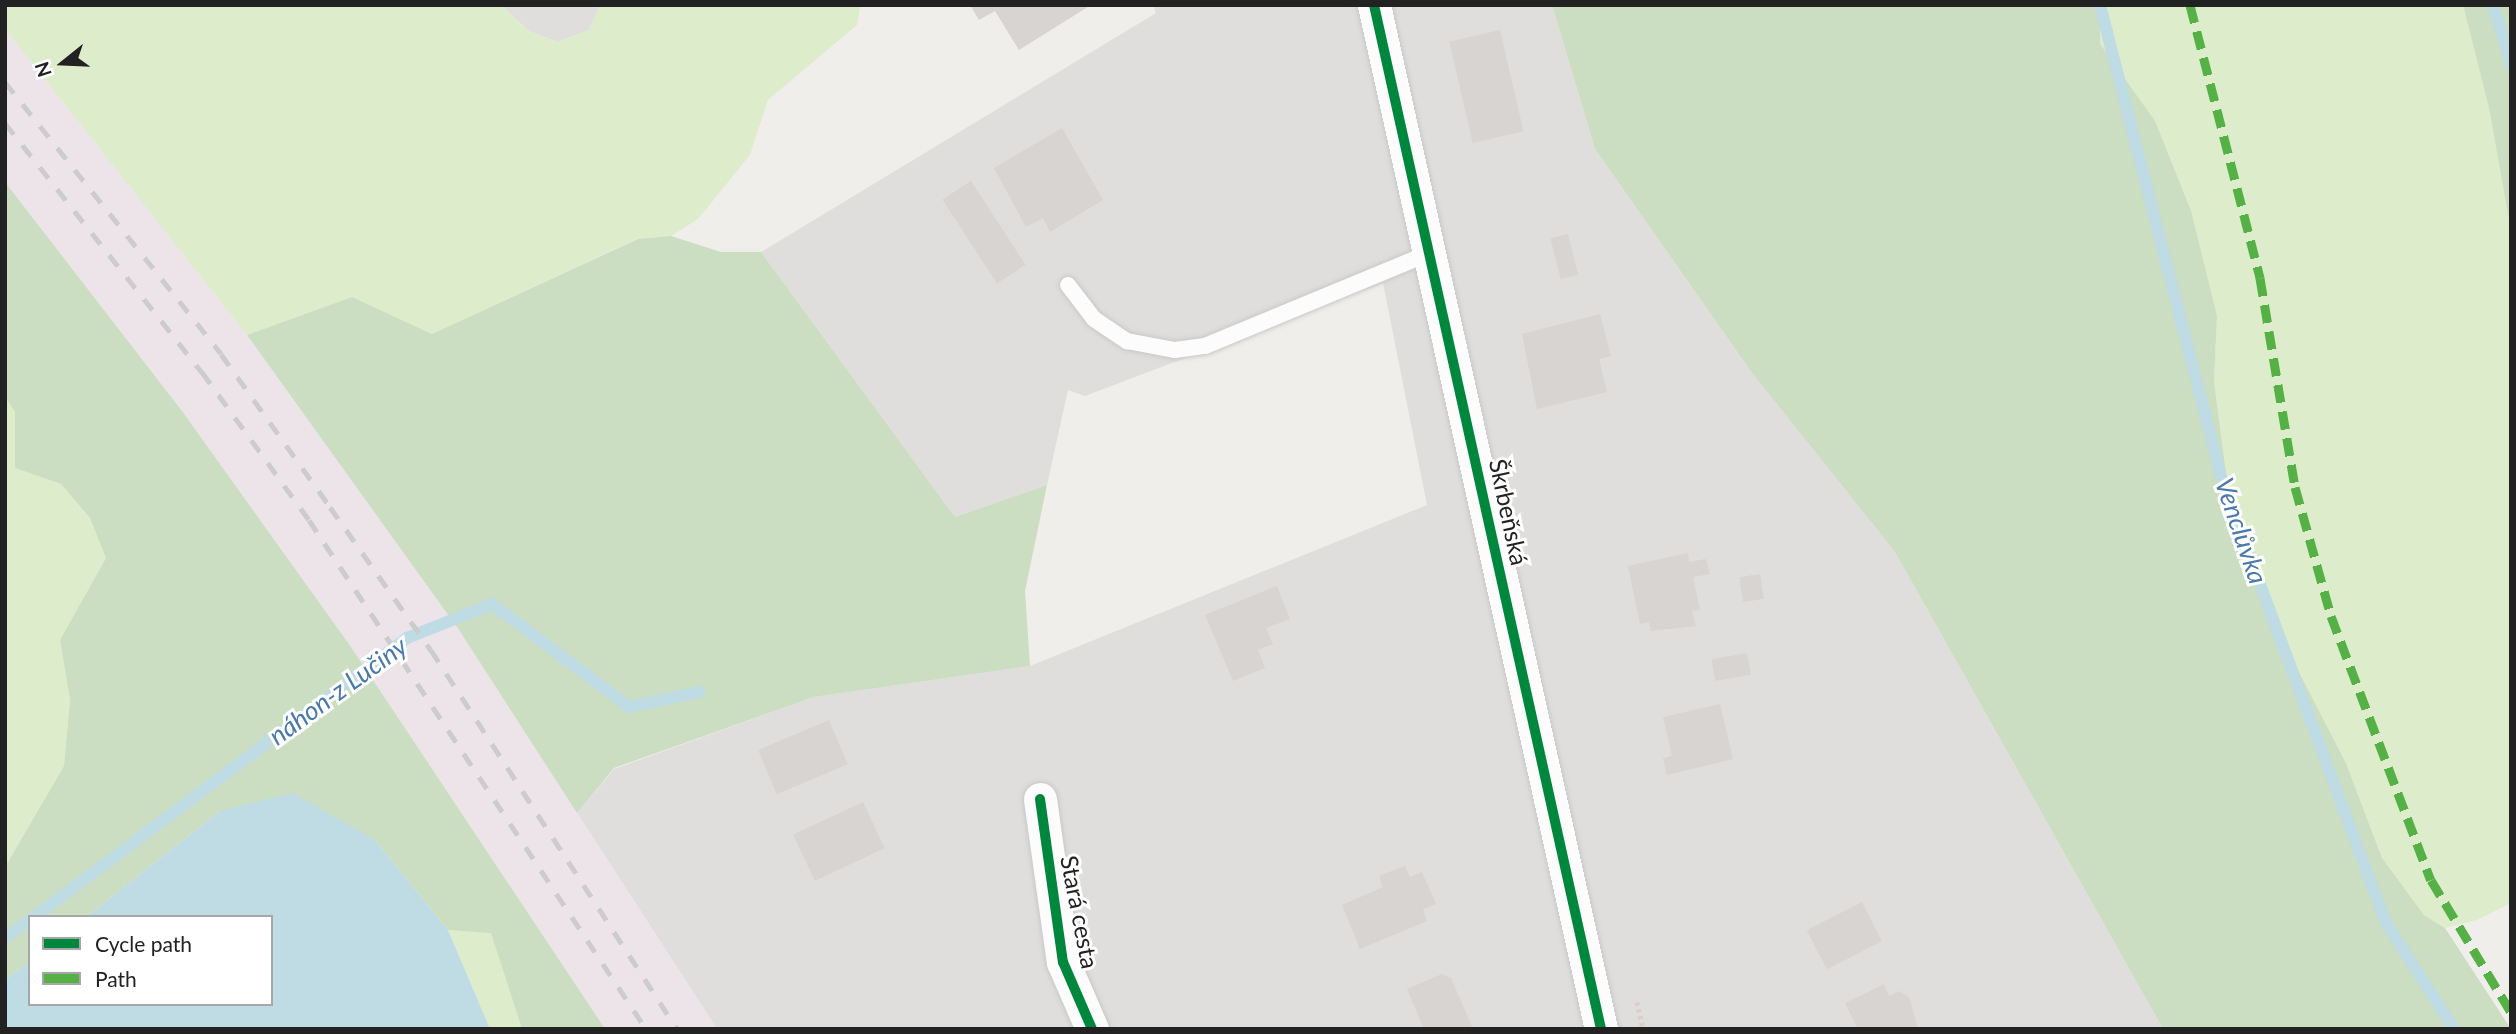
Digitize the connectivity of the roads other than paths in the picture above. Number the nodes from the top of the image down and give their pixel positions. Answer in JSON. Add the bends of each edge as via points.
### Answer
{"nodes":[{"id":1,"x":1374,"y":5,"type":"edge"},
{"id":2,"x":1430,"y":253,"type":"junction"},
{"id":3,"x":1068,"y":285,"type":"dead end"},
{"id":4,"x":1040,"y":799,"type":"dead end"},
{"id":5,"x":1092,"y":1029,"type":"edge"},
{"id":6,"x":1601,"y":1029,"type":"edge"}],
"edges":[{"from":1,"to":2,"type":"street","name":"Škrbeňská"},
{"from":2,"to":3,"type":"lane","via":[[1205,346],[1175,350],[1127,341],[1094,319]]},
{"from":2,"to":6,"type":"street","name":"Škrbeňská"},
{"from":4,"to":5,"type":"street","name":"Stará cesta","via":[[1063,962]]}]}
